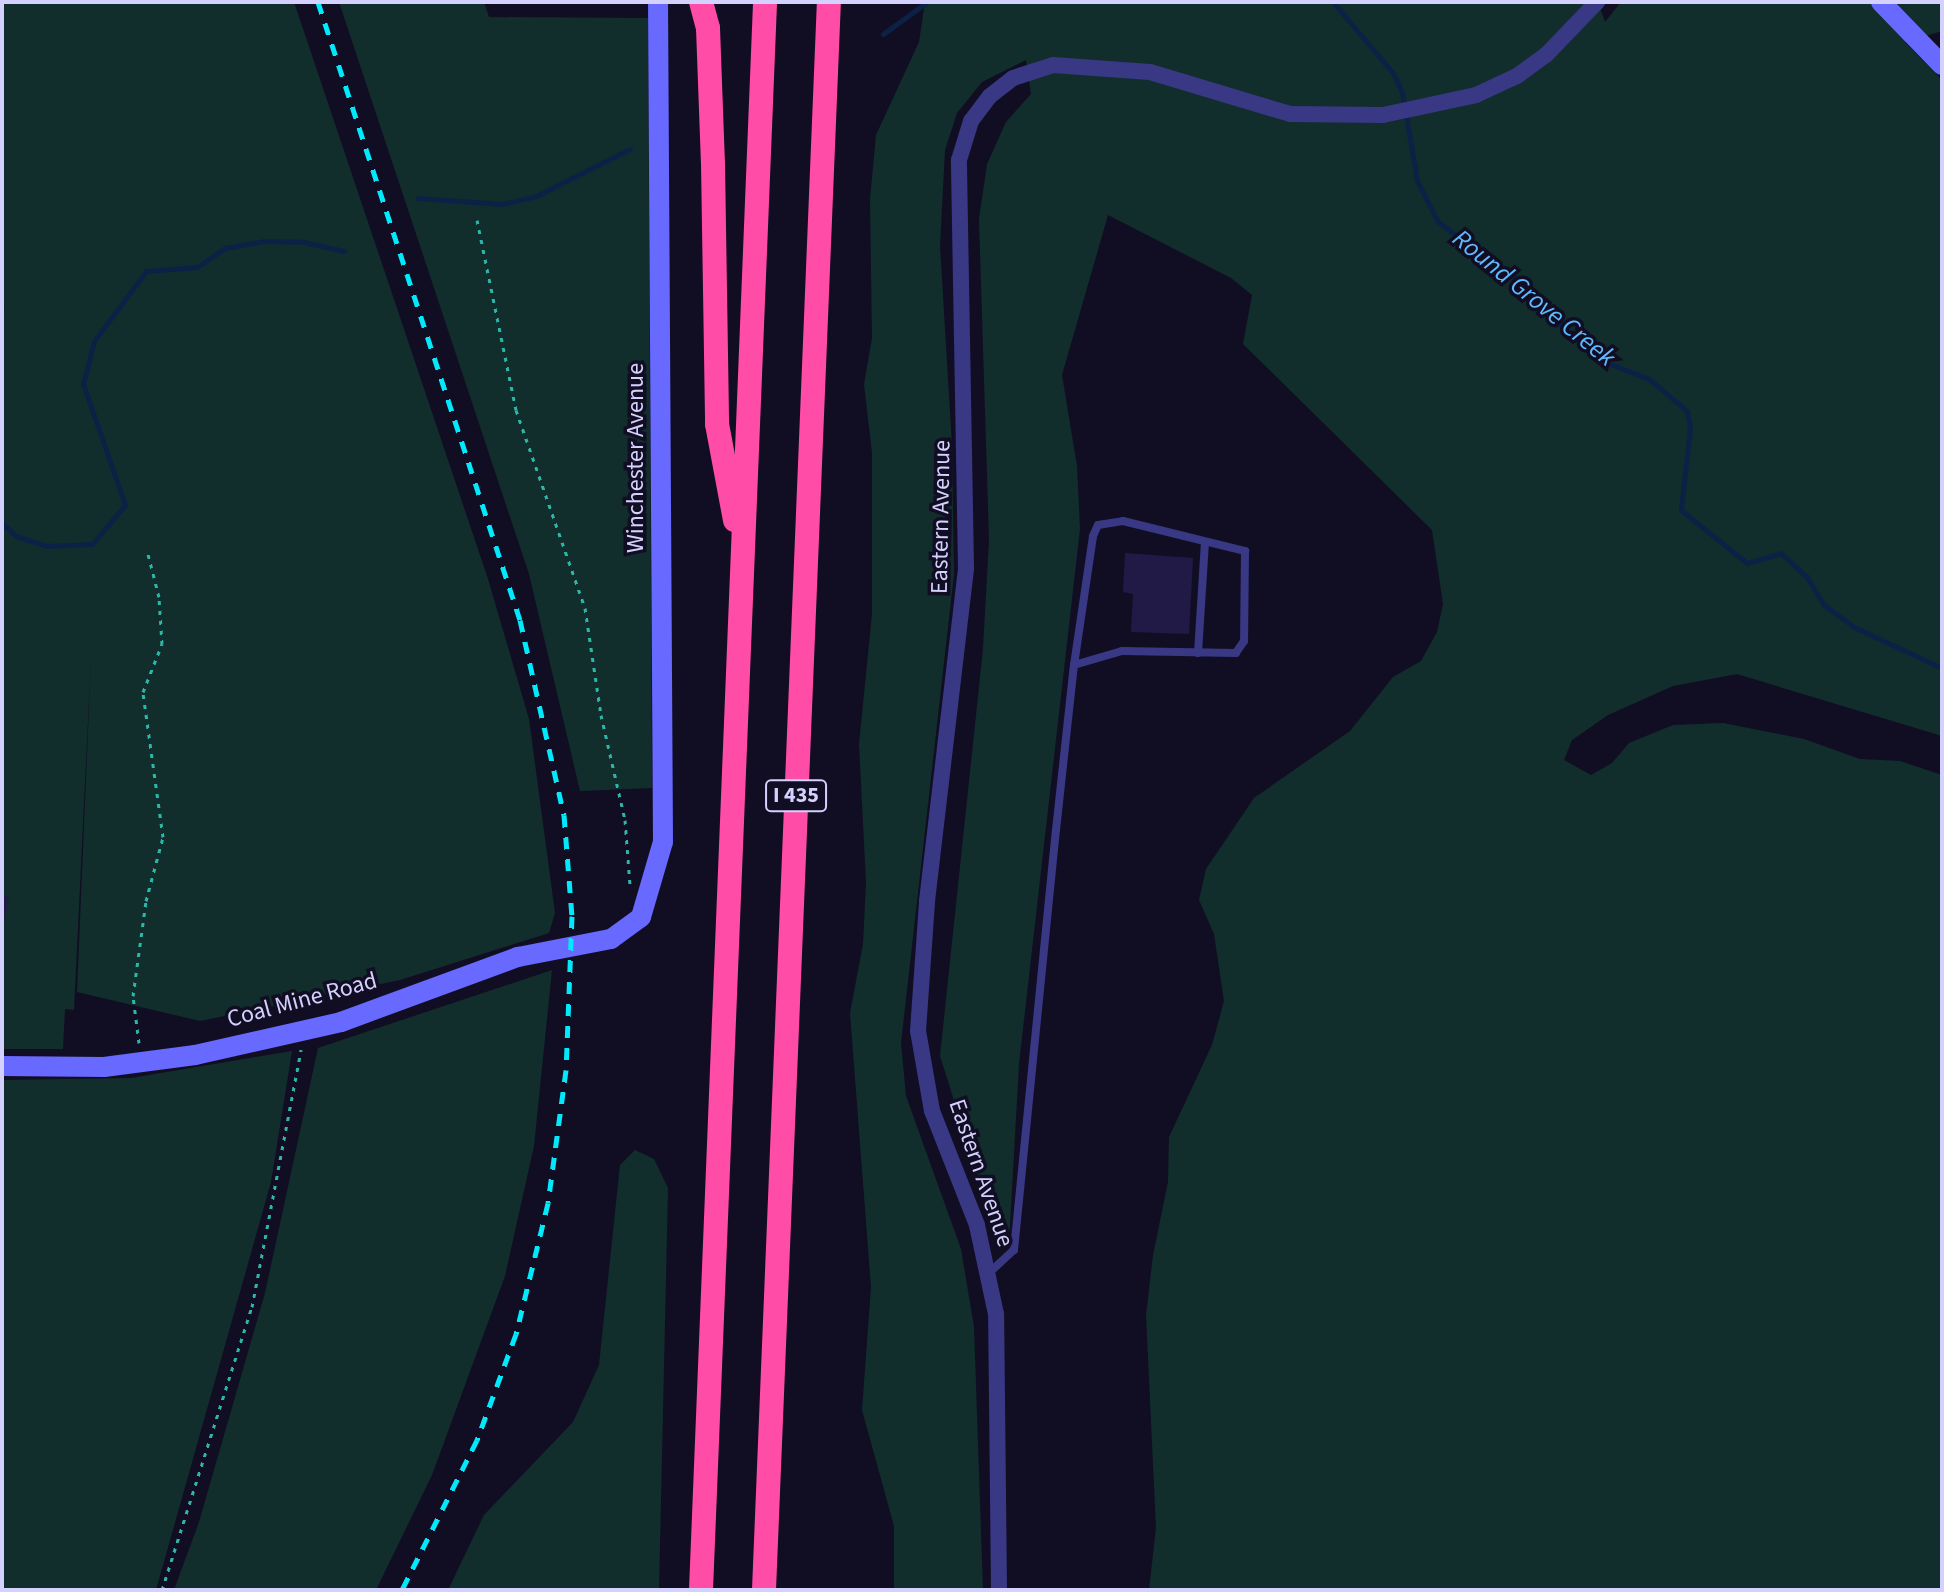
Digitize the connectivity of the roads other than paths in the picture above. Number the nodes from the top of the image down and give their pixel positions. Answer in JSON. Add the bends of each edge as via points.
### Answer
{"nodes":[{"id":1,"x":658,"y":2,"type":"edge"},
{"id":2,"x":701,"y":2,"type":"edge"},
{"id":3,"x":714,"y":2,"type":"edge"},
{"id":4,"x":765,"y":2,"type":"edge"},
{"id":5,"x":829,"y":2,"type":"edge"},
{"id":6,"x":1597,"y":2,"type":"edge"},
{"id":7,"x":1881,"y":2,"type":"edge"},
{"id":8,"x":708,"y":28,"type":"junction"},
{"id":9,"x":1942,"y":65,"type":"edge"},
{"id":10,"x":1205,"y":542,"type":"junction"},
{"id":11,"x":743,"y":566,"type":"junction"},
{"id":12,"x":1198,"y":653,"type":"junction"},
{"id":13,"x":1074,"y":665,"type":"junction"},
{"id":14,"x":641,"y":916,"type":"joint"},
{"id":15,"x":2,"y":1066,"type":"edge"},
{"id":16,"x":989,"y":1273,"type":"junction"},
{"id":17,"x":701,"y":1590,"type":"edge"},
{"id":18,"x":764,"y":1590,"type":"edge"},
{"id":19,"x":999,"y":1590,"type":"edge"}],
"edges":[{"from":1,"to":14,"type":"street","name":"Winchester Avenue","via":[[663,842]]},
{"from":2,"to":8,"type":"highway"},
{"from":3,"to":8,"type":"highway"},
{"from":4,"to":11,"type":"highway","number":"I 435"},
{"from":5,"to":18,"type":"highway","number":"I 435"},
{"from":6,"to":16,"type":"street","name":"Eastern Avenue","via":[[1546,55],[1517,76],[1460,98],[1360,117],[1290,114],[1150,72],[1053,65],[1013,78],[971,121],[959,160],[966,568],[927,901],[918,1031],[932,1111],[977,1225]]},
{"from":7,"to":9,"type":"street"},
{"from":8,"to":11,"type":"highway","via":[[717,424]]},
{"from":10,"to":12,"type":"lane"},
{"from":10,"to":12,"type":"lane","via":[[1245,551],[1244,641],[1236,653]]},
{"from":10,"to":13,"type":"lane","via":[[1123,521],[1098,525]]},
{"from":11,"to":17,"type":"highway","number":"I 435"},
{"from":12,"to":13,"type":"lane","via":[[1122,651]]},
{"from":13,"to":16,"type":"lane","via":[[1014,1250]]},
{"from":14,"to":15,"type":"street","name":"Coal Mine Road","via":[[611,939],[518,957],[341,1022],[104,1067]]},
{"from":16,"to":19,"type":"street","name":"Eastern Avenue","via":[[996,1314]]}]}
